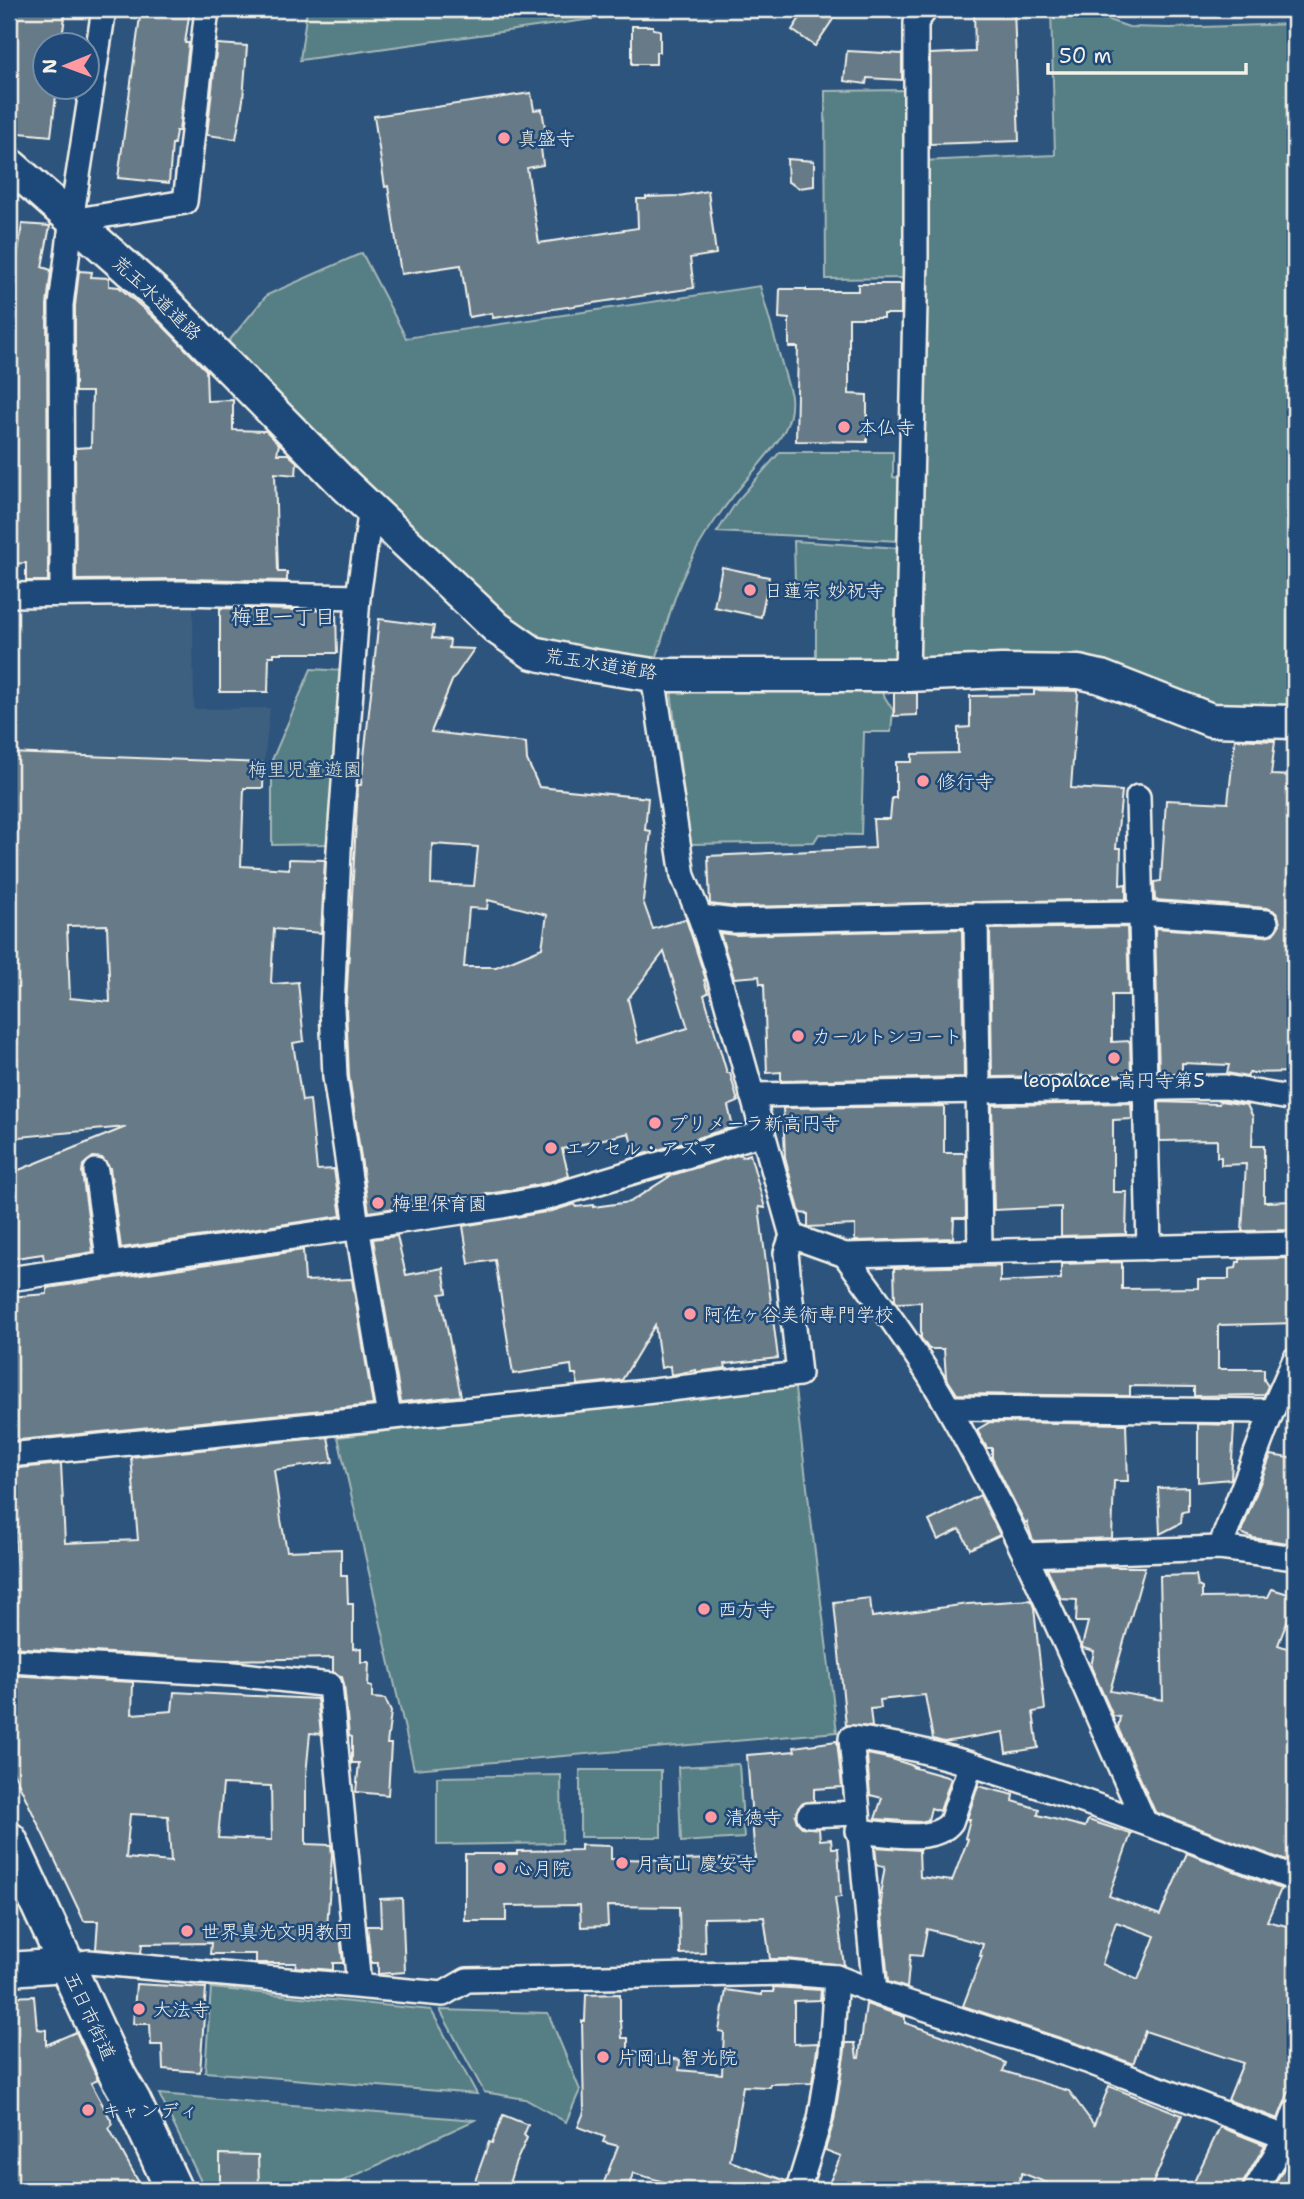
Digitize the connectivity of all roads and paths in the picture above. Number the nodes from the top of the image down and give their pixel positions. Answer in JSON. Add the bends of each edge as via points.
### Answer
{"nodes":[{"id":1,"x":104,"y":9,"type":"edge"},
{"id":2,"x":207,"y":9,"type":"edge"},
{"id":3,"x":926,"y":9,"type":"edge"},
{"id":4,"x":9,"y":163,"type":"edge"},
{"id":5,"x":71,"y":220,"type":"junction"},
{"id":6,"x":371,"y":508,"type":"junction"},
{"id":7,"x":62,"y":594,"type":"junction"},
{"id":8,"x":9,"y":595,"type":"edge"},
{"id":9,"x":358,"y":597,"type":"junction"},
{"id":10,"x":653,"y":675,"type":"junction"},
{"id":11,"x":907,"y":675,"type":"junction"},
{"id":12,"x":1295,"y":722,"type":"edge"},
{"id":13,"x":1138,"y":797,"type":"dead end"},
{"id":14,"x":1140,"y":913,"type":"junction"},
{"id":15,"x":976,"y":915,"type":"junction"},
{"id":16,"x":700,"y":917,"type":"junction"},
{"id":17,"x":1266,"y":922,"type":"dead end"},
{"id":18,"x":1143,"y":1088,"type":"junction"},
{"id":19,"x":979,"y":1091,"type":"junction"},
{"id":20,"x":752,"y":1095,"type":"junction"},
{"id":21,"x":1295,"y":1099,"type":"edge"},
{"id":22,"x":763,"y":1133,"type":"junction"},
{"id":23,"x":96,"y":1171,"type":"dead end"},
{"id":24,"x":357,"y":1226,"type":"junction"},
{"id":25,"x":792,"y":1236,"type":"junction"},
{"id":26,"x":1295,"y":1244,"type":"edge"},
{"id":27,"x":1149,"y":1248,"type":"junction"},
{"id":28,"x":980,"y":1251,"type":"junction"},
{"id":29,"x":845,"y":1255,"type":"junction"},
{"id":30,"x":108,"y":1265,"type":"junction"},
{"id":31,"x":9,"y":1279,"type":"edge"},
{"id":32,"x":1295,"y":1359,"type":"edge"},
{"id":33,"x":949,"y":1408,"type":"junction"},
{"id":34,"x":1272,"y":1411,"type":"junction"},
{"id":35,"x":389,"y":1418,"type":"junction"},
{"id":36,"x":9,"y":1455,"type":"edge"},
{"id":37,"x":1220,"y":1548,"type":"junction"},
{"id":38,"x":1025,"y":1555,"type":"junction"},
{"id":39,"x":1295,"y":1559,"type":"edge"},
{"id":40,"x":9,"y":1661,"type":"edge"},
{"id":41,"x":971,"y":1764,"type":"junction"},
{"id":42,"x":809,"y":1815,"type":"dead end"},
{"id":43,"x":1144,"y":1821,"type":"junction"},
{"id":44,"x":858,"y":1822,"type":"junction"},
{"id":45,"x":9,"y":1839,"type":"edge"},
{"id":46,"x":1295,"y":1879,"type":"edge"},
{"id":47,"x":66,"y":1965,"type":"junction"},
{"id":48,"x":9,"y":1969,"type":"edge"},
{"id":49,"x":836,"y":1977,"type":"junction"},
{"id":50,"x":359,"y":1986,"type":"junction"},
{"id":51,"x":875,"y":1992,"type":"junction"},
{"id":52,"x":1295,"y":2112,"type":"edge"},
{"id":53,"x":1291,"y":2139,"type":"edge"},
{"id":54,"x":174,"y":2190,"type":"edge"},
{"id":55,"x":798,"y":2190,"type":"edge"},
{"id":56,"x":1255,"y":2190,"type":"edge"}],
"edges":[{"from":1,"to":5,"type":"street"},
{"from":2,"to":5,"type":"street","via":[[185,202]]},
{"from":3,"to":11,"type":"street","via":[[916,22]]},
{"from":4,"to":5,"type":"main road","name":"荒玉水道道路"},
{"from":5,"to":6,"type":"main road","name":"荒玉水道道路","via":[[161,298]]},
{"from":5,"to":7,"type":"street","via":[[61,305]]},
{"from":6,"to":9,"type":"street"},
{"from":6,"to":10,"type":"main road","name":"荒玉水道道路","via":[[496,628],[533,653]]},
{"from":7,"to":8,"type":"street"},
{"from":7,"to":9,"type":"street"},
{"from":9,"to":24,"type":"street","via":[[332,1007],[335,1077]]},
{"from":10,"to":11,"type":"main road","name":"荒玉水道道路"},
{"from":10,"to":16,"type":"street","via":[[683,876]]},
{"from":11,"to":12,"type":"main road","name":"荒玉水道道路","via":[[1080,672],[1211,720]]},
{"from":13,"to":14,"type":"street"},
{"from":14,"to":15,"type":"street"},
{"from":14,"to":17,"type":"street"},
{"from":14,"to":18,"type":"street"},
{"from":15,"to":16,"type":"street","via":[[735,921]]},
{"from":15,"to":19,"type":"street"},
{"from":16,"to":20,"type":"street"},
{"from":18,"to":19,"type":"street"},
{"from":18,"to":21,"type":"street","via":[[1225,1087]]},
{"from":18,"to":27,"type":"street"},
{"from":19,"to":20,"type":"street"},
{"from":19,"to":28,"type":"street"},
{"from":20,"to":22,"type":"street"},
{"from":22,"to":24,"type":"street","via":[[549,1197]]},
{"from":22,"to":25,"type":"street"},
{"from":23,"to":30,"type":"street"},
{"from":24,"to":30,"type":"street"},
{"from":24,"to":35,"type":"street"},
{"from":25,"to":29,"type":"street"},
{"from":25,"to":35,"type":"street","via":[[786,1253],[799,1374]]},
{"from":26,"to":27,"type":"street"},
{"from":27,"to":28,"type":"street"},
{"from":28,"to":29,"type":"street"},
{"from":29,"to":33,"type":"street"},
{"from":30,"to":31,"type":"street"},
{"from":32,"to":34,"type":"street"},
{"from":33,"to":34,"type":"street"},
{"from":33,"to":38,"type":"street"},
{"from":34,"to":37,"type":"street"},
{"from":35,"to":36,"type":"street"},
{"from":37,"to":38,"type":"street"},
{"from":37,"to":39,"type":"street"},
{"from":38,"to":43,"type":"street"},
{"from":40,"to":50,"type":"street","via":[[234,1674],[330,1685]]},
{"from":41,"to":43,"type":"street"},
{"from":41,"to":44,"type":"street","via":[[946,1828],[924,1836]]},
{"from":41,"to":44,"type":"street","via":[[851,1738]]},
{"from":42,"to":44,"type":"street"},
{"from":43,"to":46,"type":"street"},
{"from":44,"to":51,"type":"street"},
{"from":45,"to":47,"type":"main road","name":"五日市街道"},
{"from":47,"to":48,"type":"main road"},
{"from":47,"to":50,"type":"street","via":[[89,1962]]},
{"from":47,"to":54,"type":"main road","name":"五日市街道"},
{"from":49,"to":50,"type":"street","via":[[787,1973],[467,1980],[443,1994]]},
{"from":49,"to":51,"type":"street"},
{"from":49,"to":55,"type":"street","via":[[820,2119]]},
{"from":51,"to":53,"type":"street","via":[[1087,2062]]},
{"from":52,"to":53,"type":"street"},
{"from":53,"to":56,"type":"street"}]}
